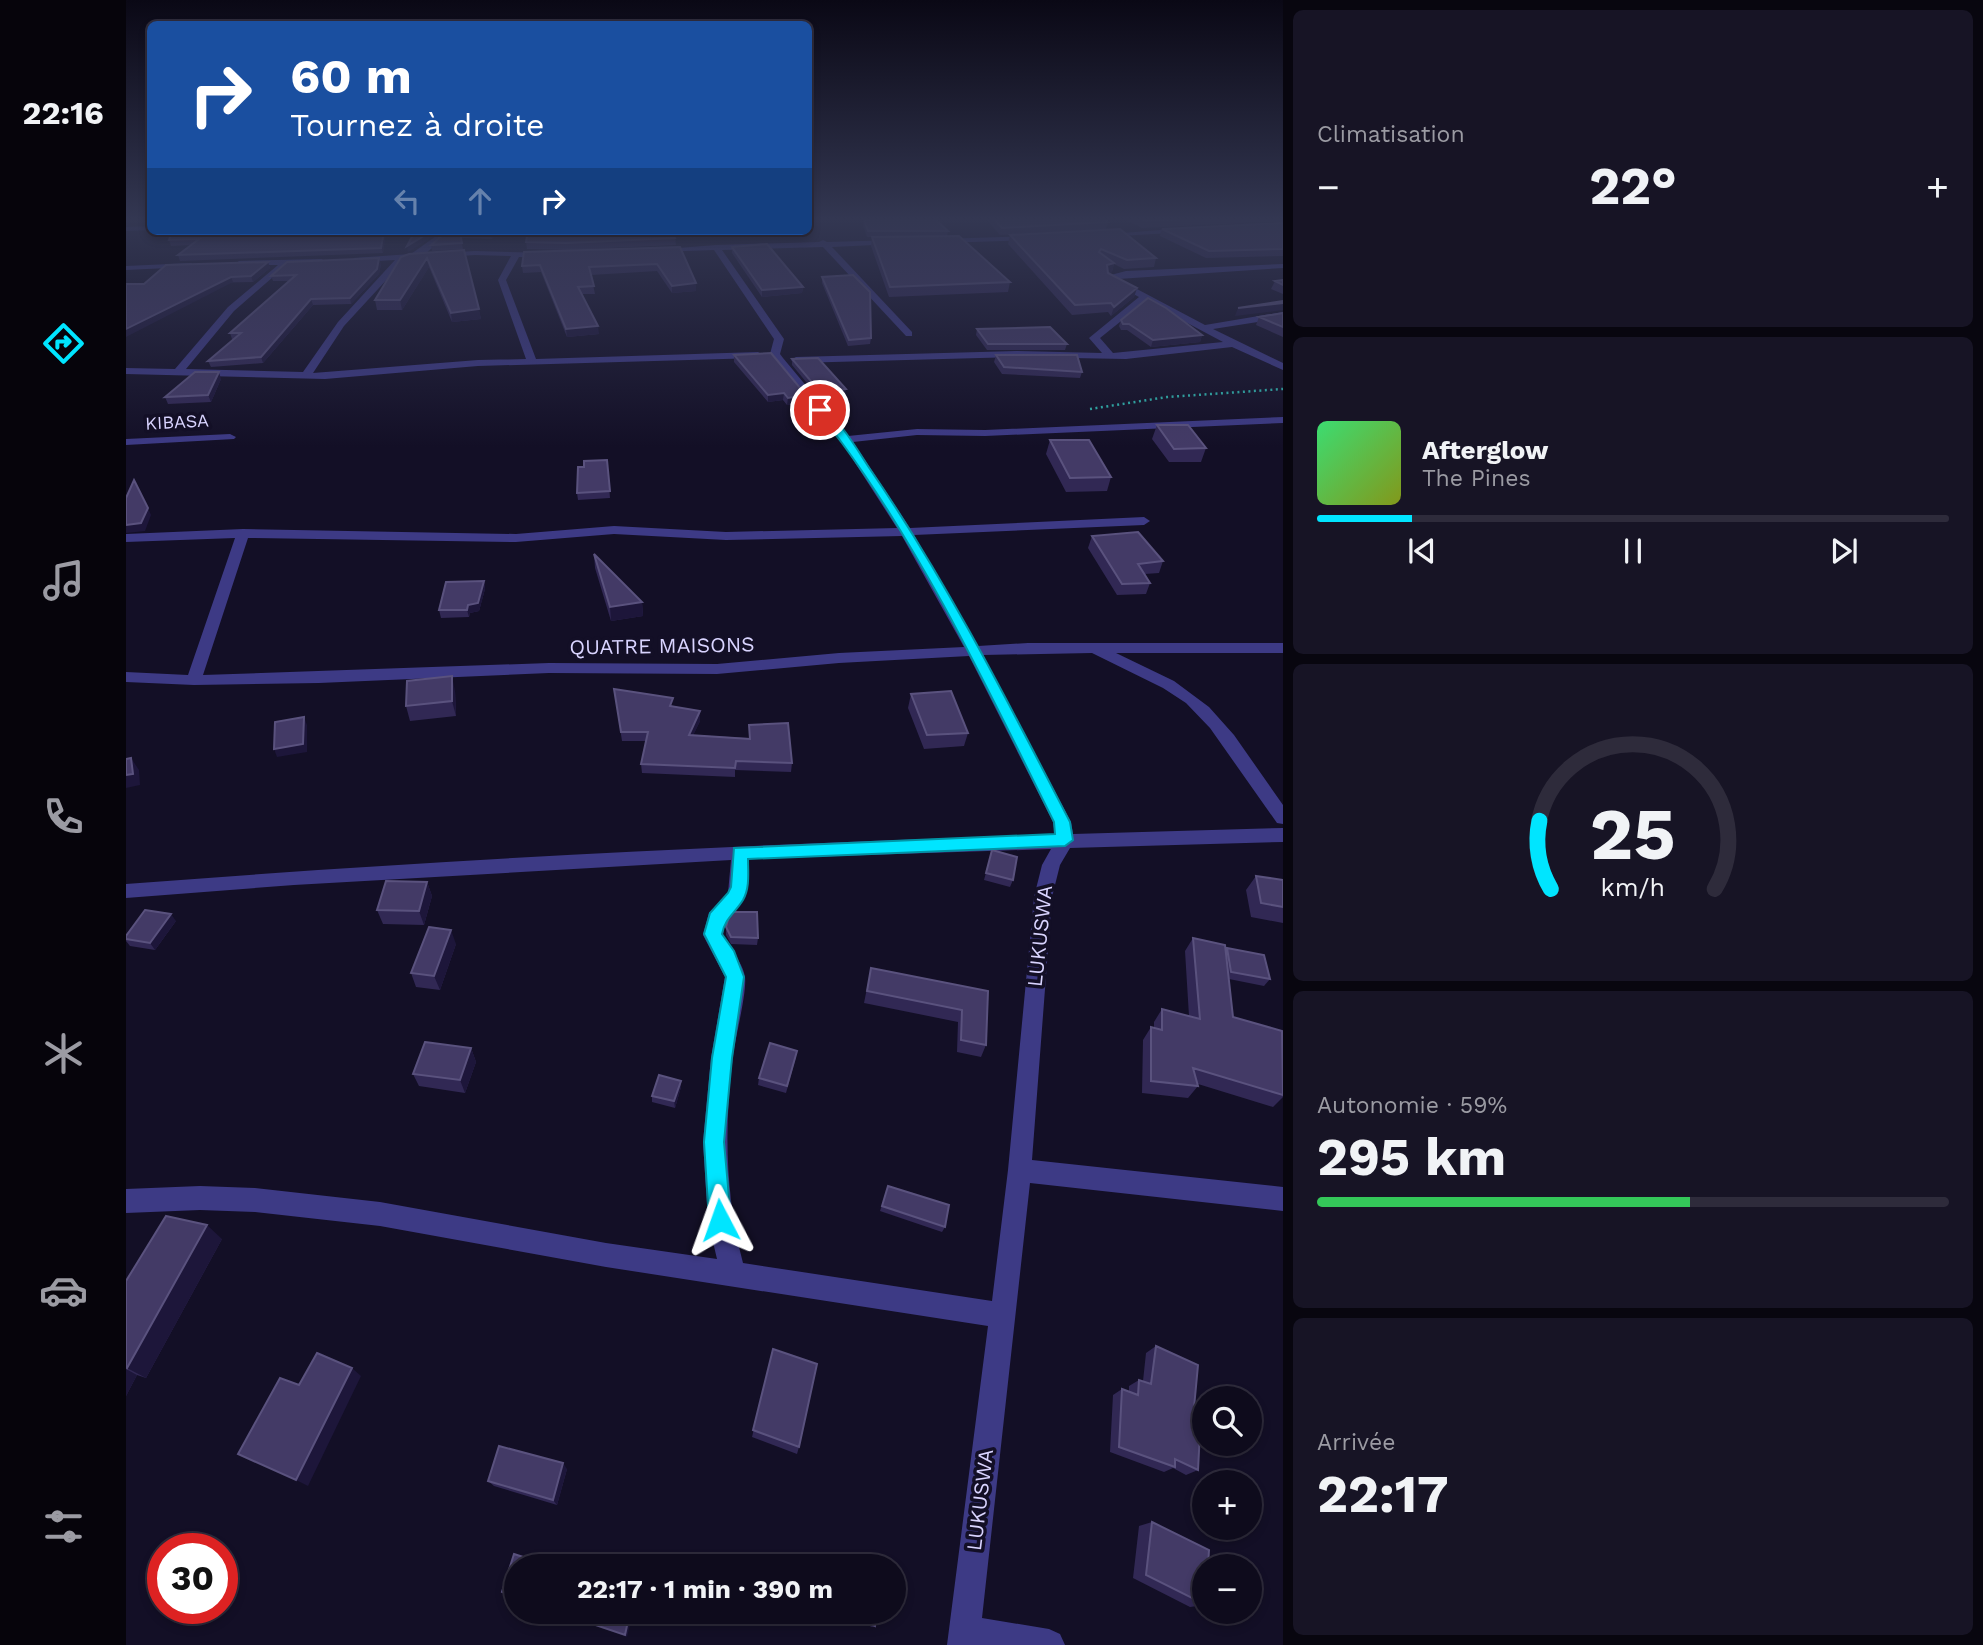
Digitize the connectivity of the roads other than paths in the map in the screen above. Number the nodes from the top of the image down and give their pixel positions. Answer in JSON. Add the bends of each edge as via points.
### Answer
{"nodes":[{"id":1,"x":249,"y":294,"type":"edge"},
{"id":2,"x":367,"y":294,"type":"edge"},
{"id":3,"x":507,"y":294,"type":"edge"},
{"id":4,"x":748,"y":294,"type":"edge"},
{"id":5,"x":871,"y":294,"type":"edge"},
{"id":6,"x":1139,"y":294,"type":"edge"},
{"id":7,"x":1145,"y":297,"type":"junction"},
{"id":8,"x":1283,"y":315,"type":"edge"},
{"id":9,"x":1205,"y":328,"type":"junction"},
{"id":10,"x":909,"y":334,"type":"dead end"},
{"id":11,"x":1233,"y":344,"type":"junction"},
{"id":12,"x":1111,"y":356,"type":"junction"},
{"id":13,"x":777,"y":357,"type":"junction"},
{"id":14,"x":532,"y":361,"type":"junction"},
{"id":15,"x":1283,"y":367,"type":"edge"},
{"id":16,"x":126,"y":371,"type":"edge"},
{"id":17,"x":179,"y":371,"type":"junction"},
{"id":18,"x":307,"y":374,"type":"junction"},
{"id":19,"x":1283,"y":420,"type":"edge"},
{"id":20,"x":230,"y":437,"type":"dead end"},
{"id":21,"x":845,"y":440,"type":"junction"},
{"id":22,"x":126,"y":442,"type":"edge"},
{"id":23,"x":1144,"y":521,"type":"dead end"},
{"id":24,"x":904,"y":530,"type":"junction"},
{"id":25,"x":243,"y":533,"type":"junction"},
{"id":26,"x":126,"y":538,"type":"edge"},
{"id":27,"x":1092,"y":648,"type":"junction"},
{"id":28,"x":1283,"y":648,"type":"edge"},
{"id":29,"x":976,"y":653,"type":"junction"},
{"id":30,"x":126,"y":677,"type":"edge"},
{"id":31,"x":194,"y":680,"type":"junction"},
{"id":32,"x":1283,"y":818,"type":"edge"},
{"id":33,"x":1283,"y":835,"type":"edge"},
{"id":34,"x":1065,"y":840,"type":"junction"},
{"id":35,"x":740,"y":853,"type":"junction"},
{"id":36,"x":126,"y":891,"type":"edge"},
{"id":37,"x":1020,"y":1170,"type":"junction"},
{"id":38,"x":1283,"y":1199,"type":"edge"},
{"id":39,"x":126,"y":1201,"type":"edge"},
{"id":40,"x":733,"y":1274,"type":"junction"},
{"id":41,"x":1002,"y":1315,"type":"junction"},
{"id":42,"x":964,"y":1638,"type":"edge"},
{"id":43,"x":1049,"y":1645,"type":"edge"}],
"edges":[{"from":1,"to":17,"type":"street"},
{"from":2,"to":18,"type":"street"},
{"from":3,"to":14,"type":"street"},
{"from":4,"to":13,"type":"street","via":[[779,339]]},
{"from":5,"to":10,"type":"street"},
{"from":6,"to":7,"type":"street"},
{"from":7,"to":9,"type":"street"},
{"from":7,"to":12,"type":"street","via":[[1094,338]]},
{"from":8,"to":9,"type":"street"},
{"from":9,"to":11,"type":"street"},
{"from":11,"to":12,"type":"street"},
{"from":11,"to":15,"type":"street"},
{"from":12,"to":13,"type":"street"},
{"from":13,"to":14,"type":"street"},
{"from":13,"to":21,"type":"street"},
{"from":14,"to":18,"type":"street"},
{"from":16,"to":17,"type":"street"},
{"from":17,"to":18,"type":"street"},
{"from":19,"to":21,"type":"street","via":[[917,432]]},
{"from":20,"to":22,"type":"street","name":"KIBASA"},
{"from":21,"to":24,"type":"street"},
{"from":23,"to":24,"type":"street"},
{"from":24,"to":25,"type":"street","via":[[805,536],[614,530],[516,538]]},
{"from":24,"to":29,"type":"street"},
{"from":25,"to":26,"type":"street"},
{"from":25,"to":31,"type":"street"},
{"from":27,"to":28,"type":"street","name":"QUATRE MAISONS"},
{"from":27,"to":29,"type":"street","name":"QUATRE MAISONS"},
{"from":27,"to":32,"type":"street","via":[[1190,698],[1208,715]]},
{"from":29,"to":31,"type":"street","name":"QUATRE MAISONS","via":[[717,669],[549,668]]},
{"from":29,"to":34,"type":"street","via":[[1062,822]]},
{"from":30,"to":31,"type":"street","name":"QUATRE MAISONS"},
{"from":33,"to":34,"type":"street"},
{"from":34,"to":35,"type":"street"},
{"from":34,"to":37,"type":"street","name":"LUKUSWA","via":[[1051,864],[1042,897]]},
{"from":35,"to":36,"type":"street"},
{"from":35,"to":40,"type":"street","via":[[736,897],[716,918],[713,934],[735,977],[714,1142],[720,1220]]},
{"from":37,"to":38,"type":"street"},
{"from":37,"to":41,"type":"street","name":"LUKUSWA"},
{"from":39,"to":40,"type":"street","via":[[255,1200],[368,1213]]},
{"from":40,"to":41,"type":"street"},
{"from":41,"to":42,"type":"street","name":"LUKUSWA"},
{"from":42,"to":43,"type":"street"}]}
